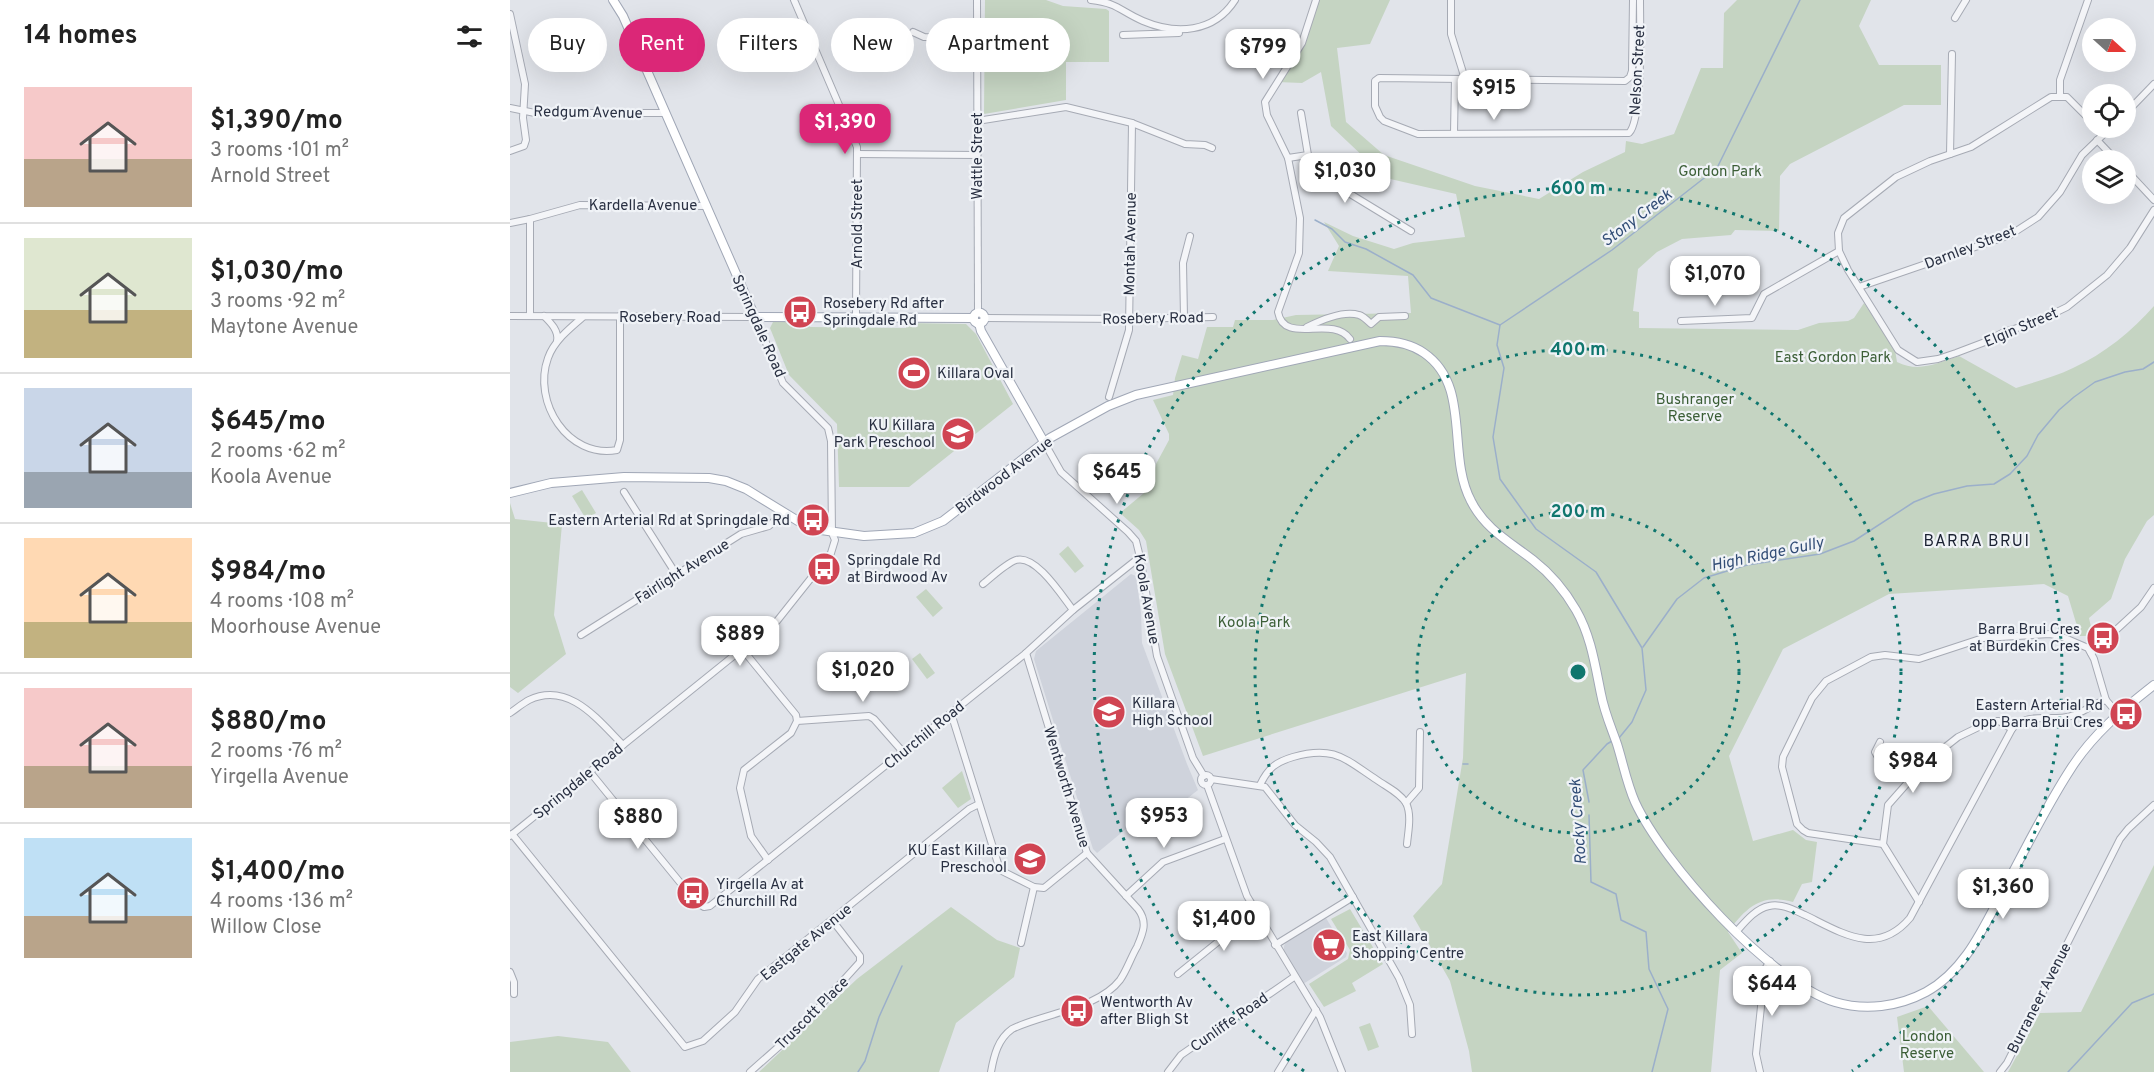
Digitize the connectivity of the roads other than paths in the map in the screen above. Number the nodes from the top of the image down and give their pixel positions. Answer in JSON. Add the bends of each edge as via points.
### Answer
{"nodes":[{"id":1,"x":613,"y":0,"type":"edge"},
{"id":2,"x":794,"y":0,"type":"edge"},
{"id":3,"x":977,"y":0,"type":"edge"},
{"id":4,"x":1091,"y":0,"type":"edge"},
{"id":5,"x":1235,"y":0,"type":"edge"},
{"id":6,"x":1316,"y":0,"type":"edge"},
{"id":7,"x":1454,"y":0,"type":"edge"},
{"id":8,"x":1634,"y":0,"type":"edge"},
{"id":9,"x":1640,"y":0,"type":"edge"},
{"id":10,"x":1966,"y":0,"type":"edge"},
{"id":11,"x":2088,"y":0,"type":"edge"},
{"id":12,"x":1115,"y":2,"type":"edge"},
{"id":13,"x":510,"y":14,"type":"edge"},
{"id":14,"x":977,"y":18,"type":"edge"},
{"id":15,"x":1955,"y":18,"type":"dead end"},
{"id":16,"x":1191,"y":29,"type":"junction"},
{"id":17,"x":1123,"y":35,"type":"dead end"},
{"id":18,"x":1952,"y":54,"type":"dead end"},
{"id":19,"x":977,"y":72,"type":"edge"},
{"id":20,"x":1455,"y":79,"type":"junction"},
{"id":21,"x":1465,"y":79,"type":"junction"},
{"id":22,"x":2154,"y":84,"type":"edge"},
{"id":23,"x":2060,"y":96,"type":"junction"},
{"id":24,"x":2136,"y":102,"type":"edge"},
{"id":25,"x":510,"y":108,"type":"edge"},
{"id":26,"x":524,"y":111,"type":"junction"},
{"id":27,"x":2082,"y":112,"type":"edge"},
{"id":28,"x":666,"y":113,"type":"junction"},
{"id":29,"x":1301,"y":113,"type":"dead end"},
{"id":30,"x":977,"y":121,"type":"junction"},
{"id":31,"x":1132,"y":123,"type":"junction"},
{"id":32,"x":1454,"y":133,"type":"junction"},
{"id":33,"x":2099,"y":138,"type":"edge"},
{"id":34,"x":2097,"y":140,"type":"junction"},
{"id":35,"x":1212,"y":148,"type":"dead end"},
{"id":36,"x":2106,"y":150,"type":"edge"},
{"id":37,"x":510,"y":151,"type":"edge"},
{"id":38,"x":857,"y":154,"type":"junction"},
{"id":39,"x":1950,"y":154,"type":"junction"},
{"id":40,"x":977,"y":155,"type":"junction"},
{"id":41,"x":1308,"y":155,"type":"junction"},
{"id":42,"x":1288,"y":158,"type":"junction"},
{"id":43,"x":2136,"y":181,"type":"edge"},
{"id":44,"x":2154,"y":200,"type":"edge"},
{"id":45,"x":706,"y":206,"type":"junction"},
{"id":46,"x":2154,"y":210,"type":"edge"},
{"id":47,"x":530,"y":219,"type":"junction"},
{"id":48,"x":510,"y":223,"type":"edge"},
{"id":49,"x":1411,"y":231,"type":"dead end"},
{"id":50,"x":1190,"y":236,"type":"dead end"},
{"id":51,"x":1839,"y":251,"type":"junction"},
{"id":52,"x":1859,"y":287,"type":"junction"},
{"id":53,"x":510,"y":316,"type":"edge"},
{"id":54,"x":530,"y":316,"type":"junction"},
{"id":55,"x":544,"y":316,"type":"junction"},
{"id":56,"x":584,"y":316,"type":"junction"},
{"id":57,"x":620,"y":316,"type":"junction"},
{"id":58,"x":1405,"y":316,"type":"dead end"},
{"id":59,"x":755,"y":317,"type":"junction"},
{"id":60,"x":856,"y":317,"type":"junction"},
{"id":61,"x":1213,"y":317,"type":"dead end"},
{"id":62,"x":979,"y":318,"type":"junction"},
{"id":63,"x":1184,"y":318,"type":"junction"},
{"id":64,"x":1130,"y":319,"type":"junction"},
{"id":65,"x":1681,"y":321,"type":"dead end"},
{"id":66,"x":1304,"y":329,"type":"junction"},
{"id":67,"x":1350,"y":339,"type":"dead end"},
{"id":68,"x":556,"y":342,"type":"junction"},
{"id":69,"x":1109,"y":397,"type":"dead end"},
{"id":70,"x":1044,"y":442,"type":"junction"},
{"id":71,"x":624,"y":492,"type":"dead end"},
{"id":72,"x":510,"y":493,"type":"edge"},
{"id":73,"x":783,"y":512,"type":"junction"},
{"id":74,"x":832,"y":533,"type":"junction"},
{"id":75,"x":1140,"y":557,"type":"junction"},
{"id":76,"x":676,"y":574,"type":"junction"},
{"id":77,"x":982,"y":585,"type":"dead end"},
{"id":78,"x":2154,"y":588,"type":"edge"},
{"id":79,"x":1072,"y":610,"type":"junction"},
{"id":80,"x":581,"y":635,"type":"dead end"},
{"id":81,"x":743,"y":650,"type":"junction"},
{"id":82,"x":1026,"y":652,"type":"junction"},
{"id":83,"x":2091,"y":653,"type":"junction"},
{"id":84,"x":2154,"y":685,"type":"edge"},
{"id":85,"x":2106,"y":700,"type":"junction"},
{"id":86,"x":510,"y":713,"type":"edge"},
{"id":87,"x":951,"y":713,"type":"junction"},
{"id":88,"x":2117,"y":713,"type":"junction"},
{"id":89,"x":797,"y":721,"type":"junction"},
{"id":90,"x":2012,"y":729,"type":"junction"},
{"id":91,"x":1420,"y":732,"type":"dead end"},
{"id":92,"x":1880,"y":742,"type":"dead end"},
{"id":93,"x":623,"y":745,"type":"junction"},
{"id":94,"x":903,"y":752,"type":"junction"},
{"id":95,"x":590,"y":772,"type":"junction"},
{"id":96,"x":1910,"y":778,"type":"junction"},
{"id":97,"x":1209,"y":782,"type":"junction"},
{"id":98,"x":1260,"y":785,"type":"junction"},
{"id":99,"x":1406,"y":802,"type":"junction"},
{"id":100,"x":979,"y":804,"type":"junction"},
{"id":101,"x":2154,"y":805,"type":"edge"},
{"id":102,"x":511,"y":835,"type":"edge"},
{"id":103,"x":1225,"y":838,"type":"junction"},
{"id":104,"x":1407,"y":844,"type":"dead end"},
{"id":105,"x":1883,"y":844,"type":"junction"},
{"id":106,"x":1087,"y":853,"type":"junction"},
{"id":107,"x":768,"y":860,"type":"junction"},
{"id":108,"x":1034,"y":887,"type":"junction"},
{"id":109,"x":1126,"y":896,"type":"junction"},
{"id":110,"x":1353,"y":897,"type":"junction"},
{"id":111,"x":1919,"y":902,"type":"junction"},
{"id":112,"x":1255,"y":912,"type":"junction"},
{"id":113,"x":832,"y":920,"type":"junction"},
{"id":114,"x":1736,"y":932,"type":"junction"},
{"id":115,"x":1021,"y":943,"type":"dead end"},
{"id":116,"x":1275,"y":945,"type":"junction"},
{"id":117,"x":1770,"y":961,"type":"junction"},
{"id":118,"x":510,"y":972,"type":"edge"},
{"id":119,"x":1178,"y":974,"type":"dead end"},
{"id":120,"x":1294,"y":977,"type":"junction"},
{"id":121,"x":514,"y":994,"type":"dead end"},
{"id":122,"x":1316,"y":1010,"type":"junction"},
{"id":123,"x":1412,"y":1034,"type":"dead end"},
{"id":124,"x":750,"y":1072,"type":"edge"},
{"id":125,"x":991,"y":1072,"type":"edge"},
{"id":126,"x":1168,"y":1072,"type":"edge"},
{"id":127,"x":1278,"y":1072,"type":"edge"},
{"id":128,"x":1342,"y":1072,"type":"edge"},
{"id":129,"x":1760,"y":1072,"type":"edge"},
{"id":130,"x":2000,"y":1072,"type":"edge"}],
"edges":[{"from":1,"to":28,"type":"main road","name":"Springdale Road"},
{"from":2,"to":38,"type":"street","name":"Arnold Street","via":[[856,141]]},
{"from":3,"to":14,"type":"street","name":"Wattle Street"},
{"from":4,"to":12,"type":"street"},
{"from":5,"to":16,"type":"street","via":[[1214,22]]},
{"from":6,"to":42,"type":"street","via":[[1302,43],[1265,102],[1267,115]]},
{"from":7,"to":21,"type":"street","via":[[1451,34]]},
{"from":8,"to":21,"type":"street","name":"Nelson Street","via":[[1632,71],[1625,81]]},
{"from":9,"to":32,"type":"street","name":"Nelson Street","via":[[1639,79],[1634,125],[1629,133]]},
{"from":10,"to":15,"type":"street"},
{"from":11,"to":23,"type":"street","via":[[2060,80]]},
{"from":12,"to":16,"type":"street","via":[[1161,27]]},
{"from":13,"to":26,"type":"street","via":[[525,84]]},
{"from":16,"to":17,"type":"street","via":[[1182,33]]},
{"from":18,"to":39,"type":"street"},
{"from":19,"to":30,"type":"street","name":"Wattle Street"},
{"from":20,"to":21,"type":"street"},
{"from":20,"to":32,"type":"street"},
{"from":20,"to":32,"type":"street","via":[[1379,78],[1375,106],[1384,121],[1418,134]]},
{"from":22,"to":24,"type":"street"},
{"from":23,"to":27,"type":"street","via":[[2067,97]]},
{"from":23,"to":39,"type":"street","via":[[2051,97],[1971,147]]},
{"from":25,"to":26,"type":"street","name":"Redgum Avenue"},
{"from":26,"to":28,"type":"street","name":"Redgum Avenue"},
{"from":26,"to":37,"type":"street","via":[[526,143]]},
{"from":28,"to":45,"type":"main road","name":"Springdale Road"},
{"from":29,"to":41,"type":"street"},
{"from":30,"to":31,"type":"street","via":[[1066,107]]},
{"from":30,"to":40,"type":"street","name":"Wattle Street"},
{"from":31,"to":35,"type":"street","via":[[1185,144]]},
{"from":31,"to":64,"type":"street","name":"Montah Avenue"},
{"from":33,"to":34,"type":"street","name":"Darnley Street"},
{"from":34,"to":36,"type":"street"},
{"from":34,"to":52,"type":"street","name":"Darnley Street","via":[[2038,217],[2010,235]]},
{"from":38,"to":40,"type":"street"},
{"from":38,"to":60,"type":"street","name":"Arnold Street"},
{"from":39,"to":51,"type":"street","via":[[1896,177],[1852,210],[1838,233]]},
{"from":40,"to":62,"type":"street","name":"Wattle Street"},
{"from":41,"to":42,"type":"street"},
{"from":41,"to":49,"type":"street","via":[[1324,178]]},
{"from":42,"to":66,"type":"street","via":[[1300,218],[1299,253],[1278,312],[1285,324]]},
{"from":43,"to":44,"type":"street"},
{"from":45,"to":47,"type":"street","name":"Kardella Avenue","via":[[580,205]]},
{"from":45,"to":59,"type":"main road","name":"Springdale Road"},
{"from":46,"to":52,"type":"street","name":"Elgin Street","via":[[2107,275],[2067,307],[1956,353],[1917,362],[1898,350]]},
{"from":47,"to":48,"type":"street","name":"Kardella Avenue"},
{"from":47,"to":54,"type":"street"},
{"from":50,"to":63,"type":"street","via":[[1184,263]]},
{"from":51,"to":52,"type":"street"},
{"from":51,"to":65,"type":"street","via":[[1770,290],[1761,298],[1752,318]]},
{"from":53,"to":54,"type":"street","name":"Rosebery Road"},
{"from":54,"to":55,"type":"street","name":"Rosebery Road"},
{"from":55,"to":56,"type":"street","name":"Rosebery Road"},
{"from":55,"to":68,"type":"street","via":[[555,328]]},
{"from":56,"to":57,"type":"street","name":"Rosebery Road"},
{"from":56,"to":68,"type":"street"},
{"from":57,"to":59,"type":"street","name":"Rosebery Road"},
{"from":57,"to":68,"type":"street","via":[[617,450],[608,452],[582,445],[554,419],[544,380],[547,360]]},
{"from":58,"to":66,"type":"street","via":[[1380,317],[1371,324],[1359,315],[1340,315]]},
{"from":59,"to":60,"type":"main road","name":"Rosebery Road"},
{"from":59,"to":74,"type":"street","name":"Springdale Road","via":[[783,383],[828,428]]},
{"from":60,"to":62,"type":"main road","name":"Rosebery Road"},
{"from":61,"to":63,"type":"street","name":"Rosebery Road"},
{"from":62,"to":64,"type":"street","name":"Rosebery Road"},
{"from":62,"to":70,"type":"main road","name":"Koola Avenue","via":[[981,330]]},
{"from":63,"to":64,"type":"street","name":"Rosebery Road"},
{"from":64,"to":69,"type":"street","name":"Montah Avenue"},
{"from":66,"to":67,"type":"street","via":[[1338,329]]},
{"from":70,"to":74,"type":"main road","name":"Birdwood Avenue","via":[[959,510],[927,529],[893,536]]},
{"from":70,"to":75,"type":"street","name":"Koola Avenue","via":[[1062,472],[1133,537]]},
{"from":70,"to":114,"type":"main road","name":"Birdwood Avenue","via":[[1136,395],[1310,358],[1378,337],[1408,340],[1421,346],[1442,363],[1455,385],[1459,405],[1457,452],[1468,496],[1486,524],[1544,568],[1574,606],[1590,644],[1605,711],[1633,799],[1645,822],[1697,893]]},
{"from":71,"to":76,"type":"street"},
{"from":72,"to":73,"type":"main road","name":"Birdwood Avenue","via":[[551,483],[624,477],[709,478],[746,489]]},
{"from":73,"to":74,"type":"main road","name":"Birdwood Avenue"},
{"from":73,"to":76,"type":"street","name":"Fairlight Avenue","via":[[769,526],[741,534]]},
{"from":74,"to":81,"type":"street","name":"Springdale Road","via":[[835,543],[831,553],[777,621]]},
{"from":75,"to":79,"type":"street","name":"Churchill Road"},
{"from":75,"to":97,"type":"street","name":"Koola Avenue","via":[[1157,656],[1193,758]]},
{"from":76,"to":80,"type":"street","name":"Fairlight Avenue"},
{"from":77,"to":79,"type":"street","via":[[1013,561],[1025,559],[1036,565]]},
{"from":78,"to":83,"type":"street","via":[[2141,607]]},
{"from":79,"to":82,"type":"street","name":"Churchill Road"},
{"from":81,"to":89,"type":"street"},
{"from":81,"to":93,"type":"street","name":"Springdale Road"},
{"from":82,"to":87,"type":"street","name":"Churchill Road"},
{"from":82,"to":106,"type":"street","name":"Wentworth Avenue"},
{"from":83,"to":85,"type":"street"},
{"from":83,"to":105,"type":"street","via":[[2084,645],[2050,634],[1983,638],[1919,659],[1871,657],[1826,681],[1812,698],[1783,757],[1782,767],[1797,824],[1808,833]]},
{"from":84,"to":88,"type":"main road","name":"Birdwood Avenue"},
{"from":85,"to":88,"type":"street"},
{"from":85,"to":90,"type":"street","via":[[2072,716],[2028,718]]},
{"from":86,"to":93,"type":"street","via":[[528,700],[544,695],[568,697],[583,706]]},
{"from":87,"to":94,"type":"street","name":"Churchill Road"},
{"from":87,"to":100,"type":"street"},
{"from":88,"to":117,"type":"main road","name":"Birdwood Avenue","via":[[2070,768],[1968,952],[1936,986],[1893,1004],[1846,1005],[1811,993]]},
{"from":89,"to":94,"type":"street","via":[[869,716]]},
{"from":89,"to":107,"type":"street","via":[[791,733],[744,770],[740,788],[751,836]]},
{"from":90,"to":96,"type":"street","via":[[1991,721],[1959,737]]},
{"from":90,"to":111,"type":"street"},
{"from":91,"to":99,"type":"street","via":[[1419,788]]},
{"from":92,"to":96,"type":"street","via":[[1875,752],[1879,759]]},
{"from":93,"to":95,"type":"street","name":"Springdale Road"},
{"from":94,"to":107,"type":"street","name":"Churchill Road"},
{"from":95,"to":102,"type":"street","name":"Springdale Road"},
{"from":95,"to":107,"type":"street","name":"Churchill Road","via":[[704,907]]},
{"from":96,"to":105,"type":"street","via":[[1888,805]]},
{"from":97,"to":98,"type":"street"},
{"from":97,"to":103,"type":"street"},
{"from":98,"to":99,"type":"street","via":[[1275,764],[1322,751],[1347,760]]},
{"from":98,"to":110,"type":"street","via":[[1295,825],[1330,856]]},
{"from":99,"to":104,"type":"street"},
{"from":100,"to":108,"type":"street","via":[[1000,870]]},
{"from":100,"to":113,"type":"street","name":"Eastgate Avenue"},
{"from":101,"to":130,"type":"street","name":"Burraneer Avenue","via":[[2120,839]]},
{"from":102,"to":113,"type":"street","name":"Eastgate Avenue","via":[[685,1047],[703,1041],[735,1011],[758,979]]},
{"from":103,"to":109,"type":"street","via":[[1163,862]]},
{"from":103,"to":112,"type":"street"},
{"from":105,"to":111,"type":"street"},
{"from":106,"to":108,"type":"street","via":[[1044,888]]},
{"from":106,"to":109,"type":"street","name":"Wentworth Avenue"},
{"from":108,"to":115,"type":"street"},
{"from":109,"to":125,"type":"street","name":"Wentworth Avenue","via":[[1142,914],[1144,928],[1121,979],[1093,1000],[1005,1034]]},
{"from":110,"to":116,"type":"street"},
{"from":110,"to":123,"type":"street","via":[[1399,978],[1410,1005]]},
{"from":111,"to":114,"type":"street","via":[[1902,927],[1884,938],[1848,936],[1793,909],[1769,906],[1753,914]]},
{"from":112,"to":116,"type":"street"},
{"from":112,"to":119,"type":"street"},
{"from":113,"to":124,"type":"street","name":"Truscott Place","via":[[860,956],[860,962],[802,1026]]},
{"from":114,"to":117,"type":"main road","name":"Birdwood Avenue"},
{"from":116,"to":120,"type":"street"},
{"from":117,"to":129,"type":"street","via":[[1765,969],[1756,1054]]},
{"from":118,"to":121,"type":"street"},
{"from":120,"to":122,"type":"street"},
{"from":120,"to":126,"type":"street","name":"Cunliffe Road","via":[[1180,1055]]},
{"from":122,"to":127,"type":"street"},
{"from":122,"to":128,"type":"street"}]}
